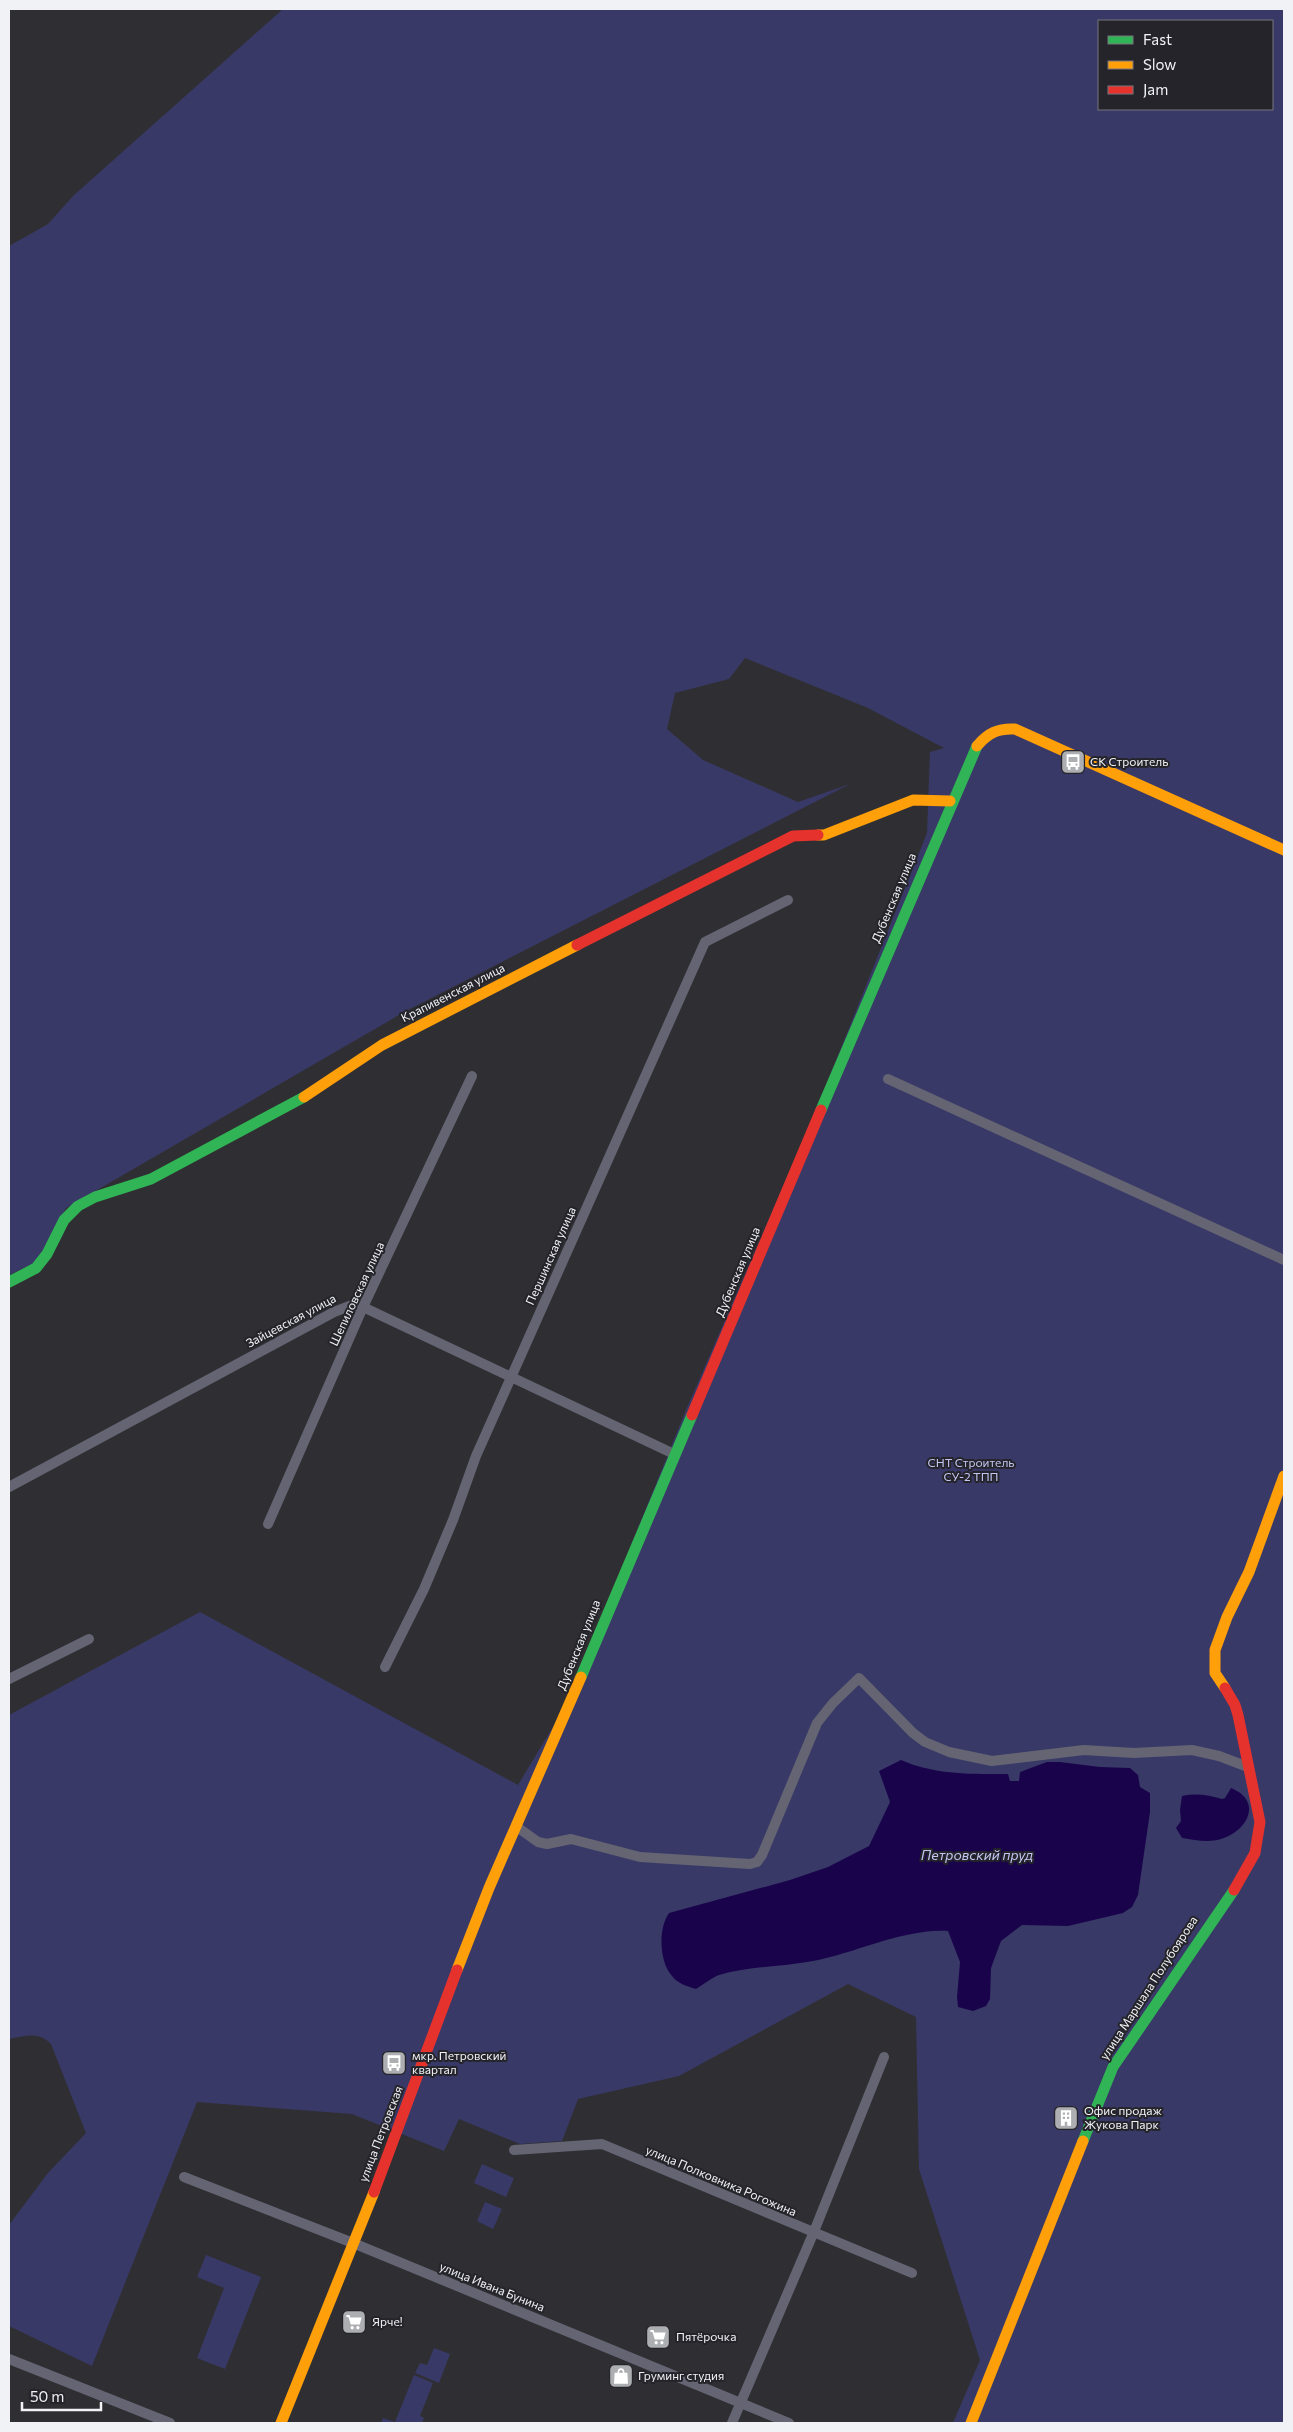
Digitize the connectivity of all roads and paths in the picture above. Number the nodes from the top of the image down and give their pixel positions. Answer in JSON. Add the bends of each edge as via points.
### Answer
{"nodes":[{"id":1,"x":950,"y":801,"type":"junction"},
{"id":2,"x":1284,"y":850,"type":"edge"},
{"id":3,"x":788,"y":900,"type":"dead end"},
{"id":4,"x":472,"y":1076,"type":"dead end"},
{"id":5,"x":888,"y":1079,"type":"dead end"},
{"id":6,"x":1284,"y":1260,"type":"edge"},
{"id":7,"x":9,"y":1282,"type":"edge"},
{"id":8,"x":363,"y":1307,"type":"junction"},
{"id":9,"x":511,"y":1377,"type":"junction"},
{"id":10,"x":674,"y":1454,"type":"junction"},
{"id":11,"x":1284,"y":1476,"type":"edge"},
{"id":12,"x":9,"y":1487,"type":"edge"},
{"id":13,"x":268,"y":1524,"type":"dead end"},
{"id":14,"x":89,"y":1639,"type":"dead end"},
{"id":15,"x":385,"y":1667,"type":"dead end"},
{"id":16,"x":9,"y":1679,"type":"edge"},
{"id":17,"x":1248,"y":1767,"type":"junction"},
{"id":18,"x":517,"y":1827,"type":"junction"},
{"id":19,"x":884,"y":2057,"type":"dead end"},
{"id":20,"x":514,"y":2150,"type":"dead end"},
{"id":21,"x":184,"y":2177,"type":"dead end"},
{"id":22,"x":813,"y":2234,"type":"junction"},
{"id":23,"x":353,"y":2243,"type":"junction"},
{"id":24,"x":912,"y":2273,"type":"dead end"},
{"id":25,"x":9,"y":2359,"type":"edge"},
{"id":26,"x":740,"y":2403,"type":"junction"},
{"id":27,"x":170,"y":2423,"type":"edge"},
{"id":28,"x":281,"y":2423,"type":"edge"},
{"id":29,"x":732,"y":2423,"type":"edge"},
{"id":30,"x":789,"y":2423,"type":"edge"},
{"id":31,"x":970,"y":2423,"type":"edge"}],
"edges":[{"from":1,"to":2,"type":"street","name":"Дубенская улица","via":[[981,739],[990,732],[1010,728]]},
{"from":1,"to":7,"type":"street","name":"Крапивенская улица","via":[[913,800],[824,835],[793,836],[422,1023],[382,1045],[323,1086],[204,1152],[151,1179],[95,1197],[78,1206],[64,1220],[36,1268]]},
{"from":1,"to":10,"type":"street","name":"Дубенская улица"},
{"from":3,"to":9,"type":"street","name":"Першинская улица","via":[[705,942]]},
{"from":4,"to":8,"type":"street","name":"Шепиловская улица"},
{"from":5,"to":6,"type":"street"},
{"from":8,"to":9,"type":"street"},
{"from":8,"to":12,"type":"street","name":"Зайцевская улица","via":[[352,1305],[334,1312]]},
{"from":8,"to":13,"type":"street","name":"Шепиловская улица"},
{"from":9,"to":10,"type":"street"},
{"from":9,"to":15,"type":"street","name":"Першинская улица","via":[[476,1456],[424,1590]]},
{"from":10,"to":18,"type":"street","name":"Дубенская улица"},
{"from":11,"to":17,"type":"street","name":"улица Маршала Полубоярова","via":[[1249,1572],[1215,1650],[1215,1674],[1236,1710]]},
{"from":14,"to":16,"type":"street"},
{"from":17,"to":18,"type":"street","via":[[1192,1750],[1134,1753],[1084,1750],[1000,1760],[949,1752],[913,1733],[859,1678],[817,1723],[757,1862],[724,1864],[640,1857],[571,1839],[547,1844],[538,1842]]},
{"from":17,"to":31,"type":"street","name":"улица Маршала Полубоярова","via":[[1260,1822],[1255,1853],[1247,1870],[1113,2067]]},
{"from":18,"to":23,"type":"street","name":"улица Петровская","via":[[464,1950],[396,2137]]},
{"from":19,"to":22,"type":"street"},
{"from":20,"to":22,"type":"street","name":"улица Полковника Рогожина","via":[[602,2144]]},
{"from":21,"to":23,"type":"street","name":"улица Ивана Бунина"},
{"from":22,"to":24,"type":"street","name":"улица Полковника Рогожина"},
{"from":22,"to":26,"type":"street"},
{"from":23,"to":26,"type":"street","name":"улица Ивана Бунина"},
{"from":23,"to":28,"type":"street","name":"улица Петровская"},
{"from":25,"to":27,"type":"street"},
{"from":26,"to":29,"type":"street"},
{"from":26,"to":30,"type":"street","name":"улица Ивана Бунина"}]}
